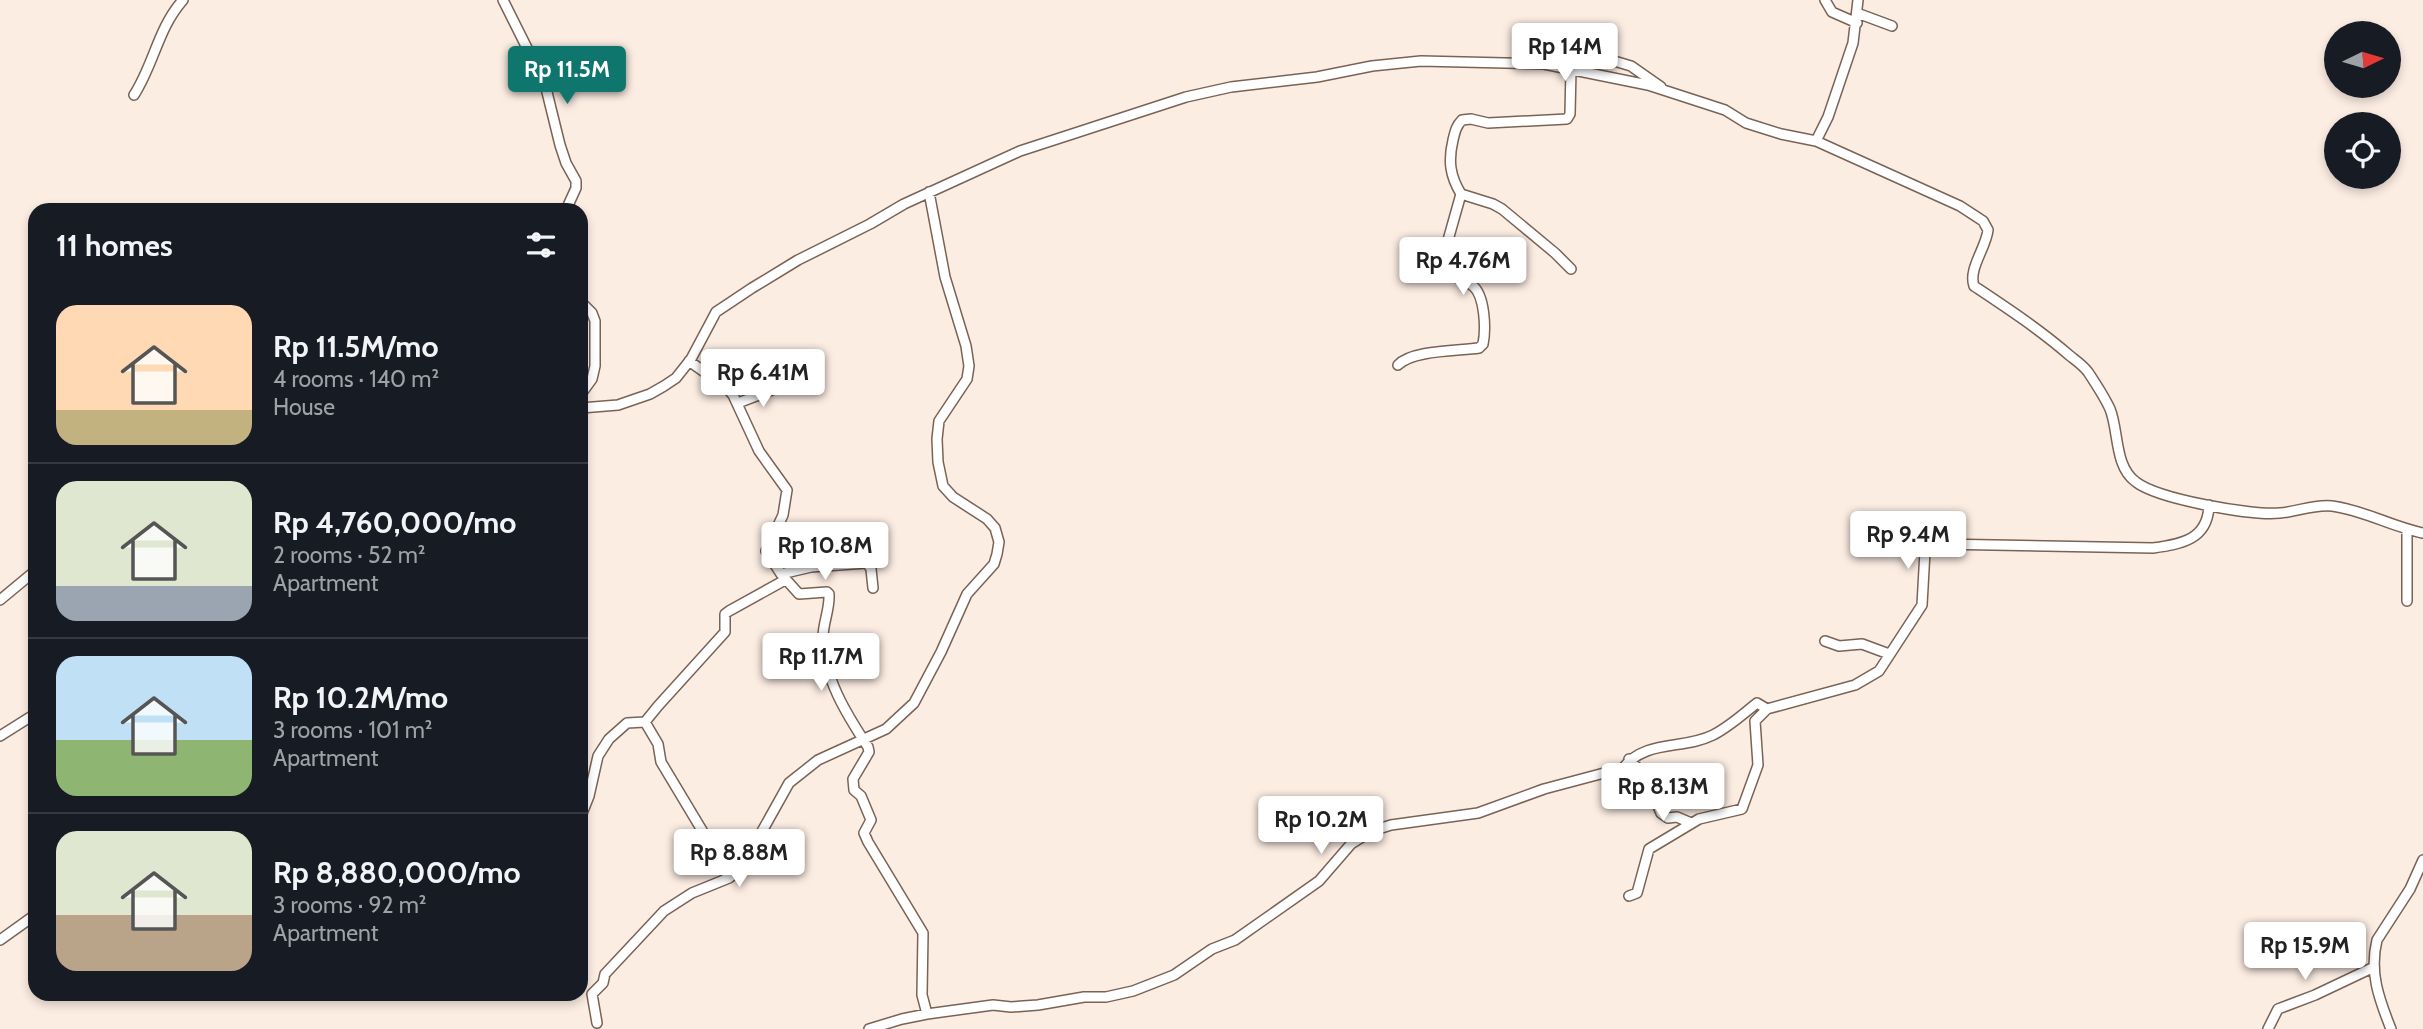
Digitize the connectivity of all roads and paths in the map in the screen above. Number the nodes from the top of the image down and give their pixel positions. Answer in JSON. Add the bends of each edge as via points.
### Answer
{"nodes":[{"id":1,"x":183,"y":0,"type":"edge"},
{"id":2,"x":503,"y":0,"type":"edge"},
{"id":3,"x":1825,"y":0,"type":"edge"},
{"id":4,"x":1858,"y":0,"type":"edge"},
{"id":5,"x":1857,"y":18,"type":"junction"},
{"id":6,"x":1892,"y":26,"type":"dead end"},
{"id":7,"x":1581,"y":33,"type":"dead end"},
{"id":8,"x":1571,"y":69,"type":"junction"},
{"id":9,"x":1664,"y":91,"type":"junction"},
{"id":10,"x":134,"y":95,"type":"dead end"},
{"id":11,"x":1816,"y":141,"type":"junction"},
{"id":12,"x":929,"y":192,"type":"junction"},
{"id":13,"x":1461,"y":194,"type":"junction"},
{"id":14,"x":569,"y":203,"type":"edge"},
{"id":15,"x":1571,"y":269,"type":"dead end"},
{"id":16,"x":588,"y":309,"type":"edge"},
{"id":17,"x":689,"y":360,"type":"junction"},
{"id":18,"x":1398,"y":365,"type":"dead end"},
{"id":19,"x":588,"y":384,"type":"edge"},
{"id":20,"x":778,"y":388,"type":"dead end"},
{"id":21,"x":738,"y":403,"type":"junction"},
{"id":22,"x":588,"y":407,"type":"edge"},
{"id":23,"x":2209,"y":505,"type":"junction"},
{"id":24,"x":2407,"y":530,"type":"junction"},
{"id":25,"x":2423,"y":533,"type":"edge"},
{"id":26,"x":28,"y":577,"type":"edge"},
{"id":27,"x":783,"y":577,"type":"junction"},
{"id":28,"x":873,"y":588,"type":"dead end"},
{"id":29,"x":0,"y":600,"type":"edge"},
{"id":30,"x":2407,"y":601,"type":"dead end"},
{"id":31,"x":1825,"y":641,"type":"dead end"},
{"id":32,"x":1889,"y":654,"type":"junction"},
{"id":33,"x":1767,"y":709,"type":"junction"},
{"id":34,"x":28,"y":719,"type":"edge"},
{"id":35,"x":645,"y":722,"type":"junction"},
{"id":36,"x":0,"y":736,"type":"edge"},
{"id":37,"x":864,"y":740,"type":"junction"},
{"id":38,"x":1629,"y":759,"type":"junction"},
{"id":39,"x":588,"y":798,"type":"edge"},
{"id":40,"x":1691,"y":823,"type":"junction"},
{"id":41,"x":2423,"y":860,"type":"edge"},
{"id":42,"x":729,"y":878,"type":"junction"},
{"id":43,"x":1629,"y":896,"type":"dead end"},
{"id":44,"x":28,"y":920,"type":"edge"},
{"id":45,"x":0,"y":940,"type":"edge"},
{"id":46,"x":2372,"y":968,"type":"junction"},
{"id":47,"x":927,"y":1014,"type":"junction"},
{"id":48,"x":597,"y":1023,"type":"dead end"},
{"id":49,"x":869,"y":1029,"type":"edge"},
{"id":50,"x":2268,"y":1029,"type":"edge"},
{"id":51,"x":2391,"y":1029,"type":"edge"}],
"edges":[{"from":1,"to":10,"type":"street","via":[[166,22]]},
{"from":2,"to":14,"type":"street","via":[[545,84],[559,145],[576,181]]},
{"from":3,"to":5,"type":"street","via":[[1832,12]]},
{"from":4,"to":5,"type":"street"},
{"from":5,"to":6,"type":"street"},
{"from":5,"to":11,"type":"street","via":[[1841,82]]},
{"from":7,"to":9,"type":"street","via":[[1585,53],[1631,66]]},
{"from":8,"to":9,"type":"street"},
{"from":8,"to":12,"type":"street","via":[[1544,64],[1422,61],[1217,90],[1039,144]]},
{"from":8,"to":13,"type":"street","via":[[1567,119],[1459,122],[1449,161]]},
{"from":9,"to":11,"type":"street","via":[[1725,110],[1746,123]]},
{"from":11,"to":23,"type":"street","via":[[1930,191],[1983,221],[1987,239],[1972,279],[1974,286],[2029,322],[2085,368],[2110,410],[2118,451],[2136,482]]},
{"from":12,"to":17,"type":"street","via":[[798,260],[716,312]]},
{"from":12,"to":37,"type":"street","via":[[969,366],[967,379],[939,421],[938,462],[943,486],[995,528],[998,554],[967,594],[914,703],[886,729]]},
{"from":13,"to":15,"type":"street","via":[[1502,209]]},
{"from":13,"to":18,"type":"street","via":[[1441,265],[1479,293],[1483,344],[1415,355]]},
{"from":16,"to":19,"type":"street","via":[[595,321],[595,366]]},
{"from":17,"to":21,"type":"street","via":[[727,388]]},
{"from":17,"to":22,"type":"street","via":[[676,378],[650,394],[618,405]]},
{"from":20,"to":21,"type":"street"},
{"from":21,"to":27,"type":"street","via":[[759,451],[787,490],[783,515],[765,549]]},
{"from":23,"to":24,"type":"street","via":[[2254,513],[2328,506],[2360,512]]},
{"from":23,"to":32,"type":"street","via":[[2206,523],[2183,544],[2153,548],[1931,546],[1923,562],[1922,604]]},
{"from":24,"to":25,"type":"street"},
{"from":24,"to":30,"type":"street"},
{"from":26,"to":29,"type":"street"},
{"from":27,"to":28,"type":"street","via":[[811,568],[867,563]]},
{"from":27,"to":35,"type":"street","via":[[725,614],[725,632]]},
{"from":27,"to":37,"type":"street","via":[[799,594],[828,594],[823,654],[836,692]]},
{"from":31,"to":32,"type":"street","via":[[1839,646],[1862,644]]},
{"from":32,"to":33,"type":"street","via":[[1879,671],[1855,685]]},
{"from":33,"to":38,"type":"street","via":[[1757,703],[1711,736],[1643,751]]},
{"from":33,"to":40,"type":"street","via":[[1755,721],[1758,765],[1744,806]]},
{"from":34,"to":36,"type":"street"},
{"from":35,"to":39,"type":"street","via":[[626,723],[609,739],[598,755]]},
{"from":35,"to":42,"type":"street","via":[[658,744],[660,760]]},
{"from":37,"to":42,"type":"street","via":[[818,760],[789,783],[741,869]]},
{"from":37,"to":47,"type":"street","via":[[869,752],[853,779],[854,790],[871,820],[864,833],[868,842],[923,933],[922,995]]},
{"from":38,"to":40,"type":"street","via":[[1645,776],[1661,813]]},
{"from":38,"to":47,"type":"street","via":[[1623,768],[1478,813],[1372,831],[1351,844],[1319,881],[1235,940],[1150,985],[1106,998]]},
{"from":40,"to":43,"type":"street","via":[[1650,849],[1637,893]]},
{"from":41,"to":46,"type":"street","via":[[2377,940]]},
{"from":42,"to":48,"type":"street","via":[[664,911],[606,974],[592,994]]},
{"from":44,"to":45,"type":"street"},
{"from":46,"to":50,"type":"street","via":[[2278,1009]]},
{"from":46,"to":51,"type":"street"},
{"from":47,"to":49,"type":"street"}]}
